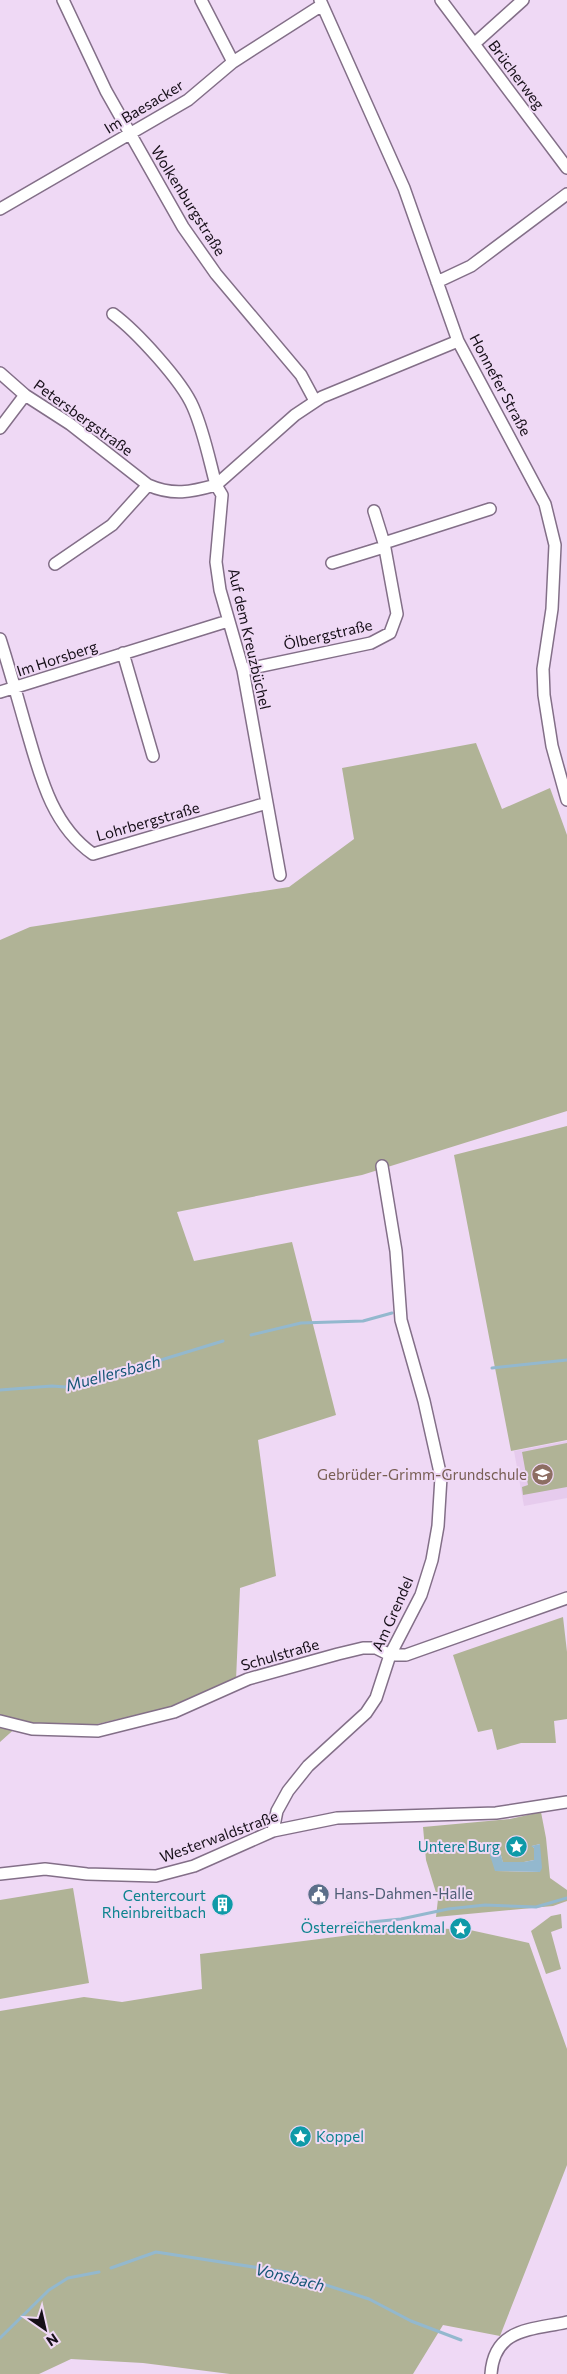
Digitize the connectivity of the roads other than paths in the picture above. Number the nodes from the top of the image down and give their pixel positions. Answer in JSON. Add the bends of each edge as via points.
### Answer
{"nodes":[{"id":1,"x":63,"y":0,"type":"edge"},
{"id":2,"x":201,"y":0,"type":"edge"},
{"id":3,"x":441,"y":0,"type":"edge"},
{"id":4,"x":523,"y":0,"type":"edge"},
{"id":5,"x":321,"y":3,"type":"edge"},
{"id":6,"x":474,"y":44,"type":"junction"},
{"id":7,"x":233,"y":62,"type":"junction"},
{"id":8,"x":129,"y":134,"type":"junction"},
{"id":9,"x":567,"y":168,"type":"edge"},
{"id":10,"x":567,"y":194,"type":"edge"},
{"id":11,"x":0,"y":208,"type":"edge"},
{"id":12,"x":437,"y":282,"type":"junction"},
{"id":13,"x":113,"y":314,"type":"dead end"},
{"id":14,"x":458,"y":341,"type":"junction"},
{"id":15,"x":0,"y":373,"type":"edge"},
{"id":16,"x":25,"y":395,"type":"junction"},
{"id":17,"x":315,"y":401,"type":"junction"},
{"id":18,"x":0,"y":428,"type":"edge"},
{"id":19,"x":148,"y":485,"type":"junction"},
{"id":20,"x":216,"y":485,"type":"junction"},
{"id":21,"x":490,"y":510,"type":"dead end"},
{"id":22,"x":374,"y":511,"type":"dead end"},
{"id":23,"x":384,"y":545,"type":"junction"},
{"id":24,"x":332,"y":562,"type":"dead end"},
{"id":25,"x":55,"y":564,"type":"dead end"},
{"id":26,"x":228,"y":621,"type":"junction"},
{"id":27,"x":0,"y":639,"type":"edge"},
{"id":28,"x":123,"y":653,"type":"junction"},
{"id":29,"x":243,"y":670,"type":"junction"},
{"id":30,"x":15,"y":688,"type":"junction"},
{"id":31,"x":0,"y":692,"type":"edge"},
{"id":32,"x":153,"y":756,"type":"dead end"},
{"id":33,"x":567,"y":800,"type":"edge"},
{"id":34,"x":267,"y":803,"type":"junction"},
{"id":35,"x":280,"y":875,"type":"dead end"},
{"id":36,"x":382,"y":1166,"type":"dead end"},
{"id":37,"x":567,"y":1598,"type":"edge"},
{"id":38,"x":390,"y":1655,"type":"junction"},
{"id":39,"x":0,"y":1721,"type":"edge"},
{"id":40,"x":567,"y":1802,"type":"edge"},
{"id":41,"x":273,"y":1831,"type":"junction"},
{"id":42,"x":0,"y":1874,"type":"edge"},
{"id":43,"x":567,"y":2322,"type":"edge"},
{"id":44,"x":491,"y":2374,"type":"edge"}],
"edges":[{"from":1,"to":8,"type":"street","name":"Wolkenburgstraße"},
{"from":2,"to":7,"type":"street"},
{"from":3,"to":6,"type":"street","name":"Brücherweg"},
{"from":4,"to":6,"type":"street"},
{"from":5,"to":7,"type":"street","name":"Im Baesacker"},
{"from":5,"to":12,"type":"street","name":"Honnefer Straße","via":[[404,188]]},
{"from":6,"to":9,"type":"street","name":"Brücherweg"},
{"from":7,"to":8,"type":"street","name":"Im Baesacker","via":[[188,100]]},
{"from":8,"to":11,"type":"street","name":"Im Baesacker"},
{"from":8,"to":17,"type":"street","name":"Wolkenburgstraße","via":[[216,274],[301,375]]},
{"from":10,"to":12,"type":"street","via":[[471,266]]},
{"from":12,"to":14,"type":"street","name":"Honnefer Straße"},
{"from":13,"to":20,"type":"street","name":"Auf dem Kreuzbüchel","via":[[130,327],[185,392],[200,426]]},
{"from":14,"to":17,"type":"street"},
{"from":14,"to":33,"type":"street","name":"Honnefer Straße","via":[[545,504],[555,545],[543,678],[552,746]]},
{"from":15,"to":16,"type":"street","name":"Petersbergstraße"},
{"from":16,"to":18,"type":"street"},
{"from":16,"to":19,"type":"street","name":"Petersbergstraße","via":[[70,424]]},
{"from":17,"to":20,"type":"street"},
{"from":19,"to":20,"type":"street","name":"Petersbergstraße","via":[[163,492],[183,492]]},
{"from":19,"to":25,"type":"street","via":[[112,525]]},
{"from":20,"to":26,"type":"street","name":"Auf dem Kreuzbüchel","via":[[222,495],[216,562]]},
{"from":21,"to":23,"type":"street"},
{"from":22,"to":23,"type":"street","name":"Ölbergstraße"},
{"from":23,"to":24,"type":"street"},
{"from":23,"to":29,"type":"street","name":"Ölbergstraße","via":[[397,614],[390,633],[371,643]]},
{"from":26,"to":28,"type":"street","name":"Im Horsberg"},
{"from":26,"to":29,"type":"street","name":"Auf dem Kreuzbüchel"},
{"from":27,"to":30,"type":"street","name":"Lohrbergstraße"},
{"from":28,"to":30,"type":"street","name":"Im Horsberg"},
{"from":28,"to":32,"type":"street"},
{"from":29,"to":34,"type":"street","name":"Auf dem Kreuzbüchel"},
{"from":30,"to":31,"type":"street","name":"Im Horsberg"},
{"from":30,"to":34,"type":"street","name":"Lohrbergstraße","via":[[41,776],[56,812],[70,834],[93,854]]},
{"from":34,"to":35,"type":"street","name":"Auf dem Kreuzbüchel"},
{"from":36,"to":38,"type":"street","name":"Am Grendel","via":[[396,1251],[401,1320],[441,1477],[432,1560],[421,1594]]},
{"from":37,"to":38,"type":"street","name":"Schulstraße","via":[[406,1655]]},
{"from":38,"to":39,"type":"street","name":"Schulstraße","via":[[376,1648],[338,1654],[248,1679],[174,1712],[98,1731],[32,1729]]},
{"from":38,"to":41,"type":"street","name":"Am Grendel","via":[[376,1698],[366,1713],[308,1766],[288,1791],[277,1811]]},
{"from":40,"to":41,"type":"street","name":"Westerwaldstraße","via":[[496,1813],[337,1818]]},
{"from":41,"to":42,"type":"street","name":"Westerwaldstraße","via":[[194,1866],[156,1876],[45,1869]]},
{"from":43,"to":44,"type":"street","via":[[512,2335],[495,2353]]}]}
